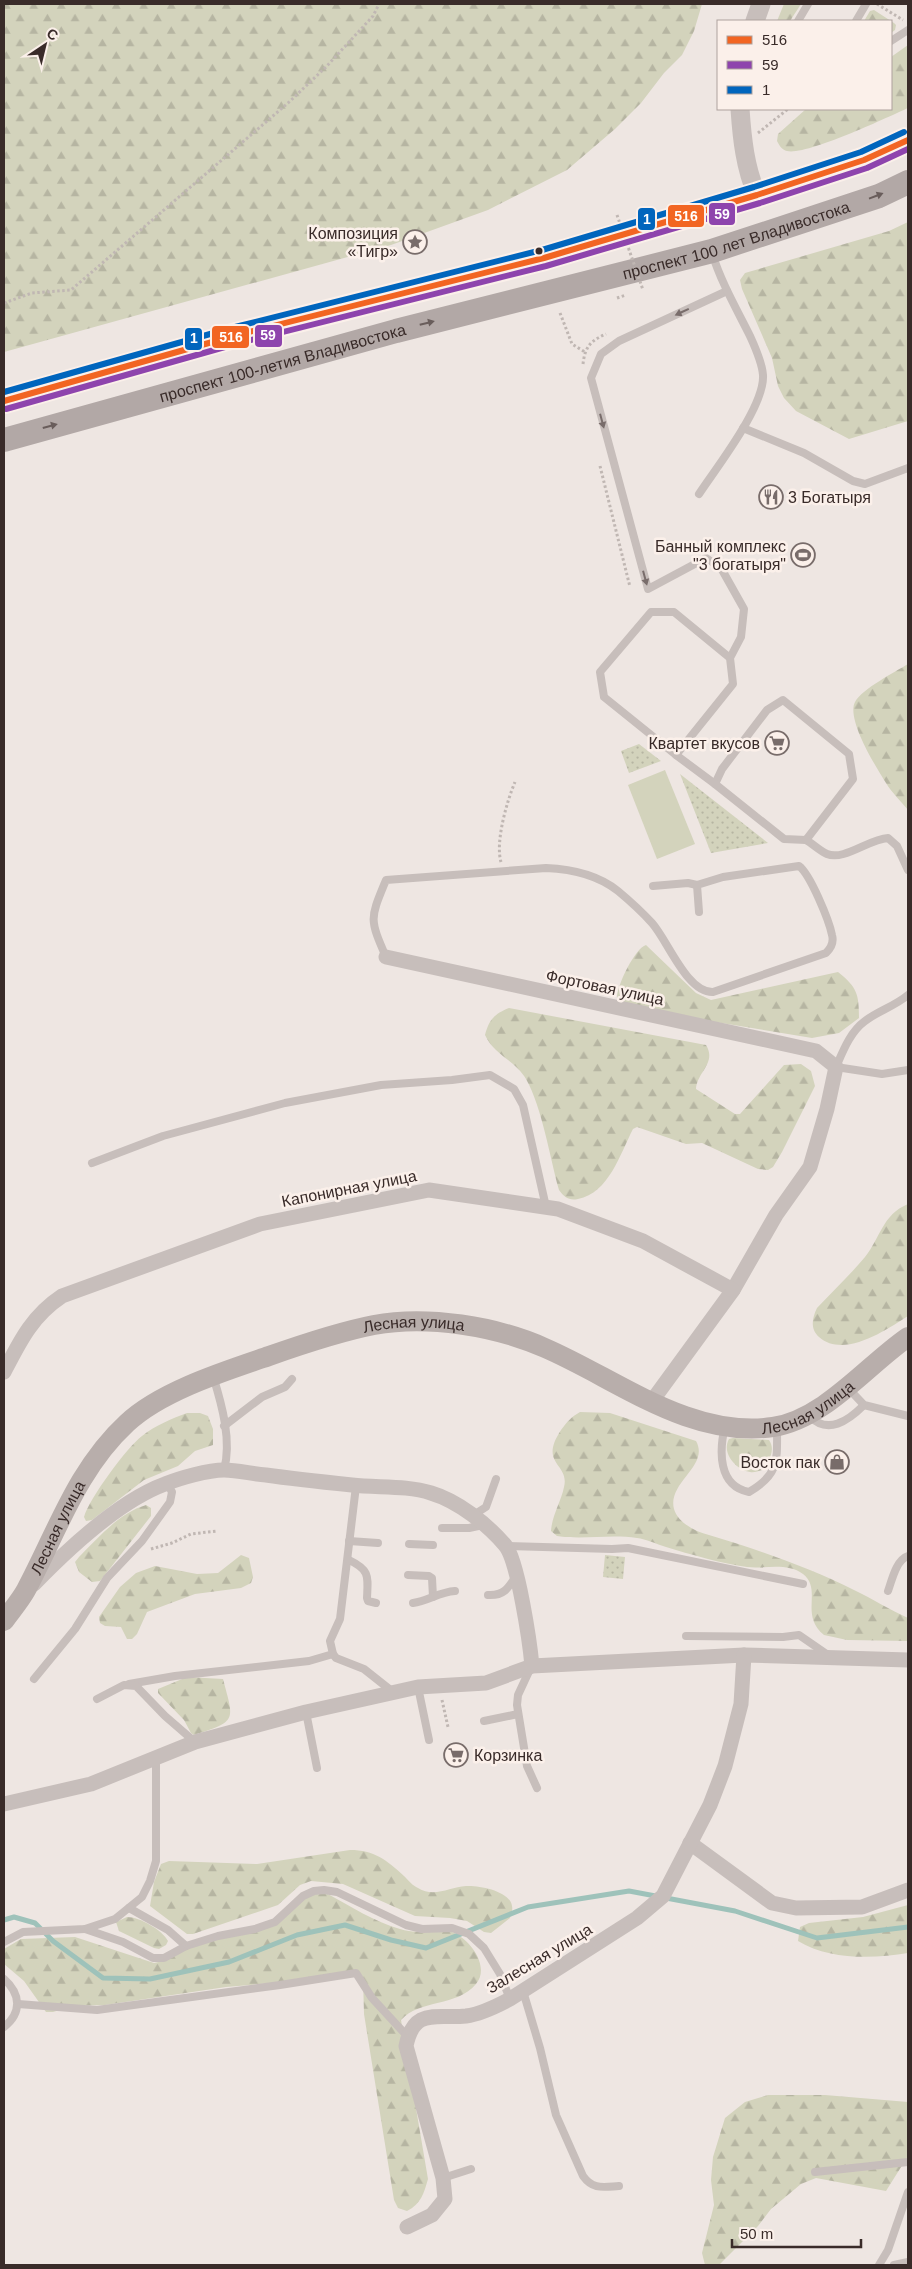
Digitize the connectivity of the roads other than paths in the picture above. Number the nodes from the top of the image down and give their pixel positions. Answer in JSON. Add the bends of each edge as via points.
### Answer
{"nodes":[{"id":1,"x":761,"y":4,"type":"edge"},
{"id":2,"x":808,"y":4,"type":"edge"},
{"id":3,"x":866,"y":4,"type":"edge"},
{"id":4,"x":755,"y":20,"type":"edge"},
{"id":5,"x":799,"y":20,"type":"edge"},
{"id":6,"x":857,"y":20,"type":"edge"},
{"id":7,"x":908,"y":30,"type":"edge"},
{"id":8,"x":892,"y":40,"type":"edge"},
{"id":9,"x":740,"y":110,"type":"edge"},
{"id":10,"x":908,"y":140,"type":"edge"},
{"id":11,"x":908,"y":182,"type":"edge"},
{"id":12,"x":756,"y":195,"type":"junction"},
{"id":13,"x":712,"y":251,"type":"junction"},
{"id":14,"x":727,"y":291,"type":"junction"},
{"id":15,"x":561,"y":302,"type":"joint"},
{"id":16,"x":4,"y":401,"type":"edge"},
{"id":17,"x":743,"y":428,"type":"junction"},
{"id":18,"x":4,"y":440,"type":"edge"},
{"id":19,"x":908,"y":468,"type":"edge"},
{"id":20,"x":699,"y":494,"type":"dead end"},
{"id":21,"x":730,"y":658,"type":"junction"},
{"id":22,"x":676,"y":755,"type":"junction"},
{"id":23,"x":715,"y":784,"type":"junction"},
{"id":24,"x":806,"y":840,"type":"junction"},
{"id":25,"x":908,"y":870,"type":"edge"},
{"id":26,"x":697,"y":885,"type":"junction"},
{"id":27,"x":653,"y":886,"type":"dead end"},
{"id":28,"x":699,"y":912,"type":"dead end"},
{"id":29,"x":386,"y":957,"type":"joint"},
{"id":30,"x":908,"y":995,"type":"edge"},
{"id":31,"x":836,"y":1067,"type":"junction"},
{"id":32,"x":908,"y":1070,"type":"edge"},
{"id":33,"x":92,"y":1163,"type":"dead end"},
{"id":34,"x":546,"y":1207,"type":"junction"},
{"id":35,"x":733,"y":1290,"type":"junction"},
{"id":36,"x":908,"y":1337,"type":"edge"},
{"id":37,"x":4,"y":1372,"type":"edge"},
{"id":38,"x":213,"y":1375,"type":"junction"},
{"id":39,"x":292,"y":1379,"type":"dead end"},
{"id":40,"x":847,"y":1387,"type":"junction"},
{"id":41,"x":652,"y":1401,"type":"junction"},
{"id":42,"x":864,"y":1405,"type":"junction"},
{"id":43,"x":808,"y":1415,"type":"junction"},
{"id":44,"x":908,"y":1416,"type":"edge"},
{"id":45,"x":224,"y":1426,"type":"junction"},
{"id":46,"x":725,"y":1426,"type":"junction"},
{"id":47,"x":777,"y":1426,"type":"junction"},
{"id":48,"x":224,"y":1470,"type":"junction"},
{"id":49,"x":496,"y":1479,"type":"dead end"},
{"id":50,"x":167,"y":1483,"type":"junction"},
{"id":51,"x":356,"y":1486,"type":"junction"},
{"id":52,"x":478,"y":1521,"type":"junction"},
{"id":53,"x":442,"y":1528,"type":"dead end"},
{"id":54,"x":349,"y":1541,"type":"junction"},
{"id":55,"x":378,"y":1543,"type":"dead end"},
{"id":56,"x":409,"y":1544,"type":"dead end"},
{"id":57,"x":433,"y":1545,"type":"dead end"},
{"id":58,"x":506,"y":1546,"type":"junction"},
{"id":59,"x":908,"y":1556,"type":"edge"},
{"id":60,"x":349,"y":1560,"type":"junction"},
{"id":61,"x":367,"y":1574,"type":"junction"},
{"id":62,"x":377,"y":1574,"type":"dead end"},
{"id":63,"x":408,"y":1575,"type":"dead end"},
{"id":64,"x":516,"y":1576,"type":"junction"},
{"id":65,"x":803,"y":1584,"type":"dead end"},
{"id":66,"x":455,"y":1591,"type":"dead end"},
{"id":67,"x":888,"y":1591,"type":"dead end"},
{"id":68,"x":25,"y":1593,"type":"junction"},
{"id":69,"x":488,"y":1595,"type":"dead end"},
{"id":70,"x":433,"y":1597,"type":"junction"},
{"id":71,"x":376,"y":1603,"type":"dead end"},
{"id":72,"x":413,"y":1604,"type":"dead end"},
{"id":73,"x":4,"y":1621,"type":"edge"},
{"id":74,"x":686,"y":1636,"type":"dead end"},
{"id":75,"x":333,"y":1654,"type":"junction"},
{"id":76,"x":744,"y":1656,"type":"junction"},
{"id":77,"x":834,"y":1659,"type":"junction"},
{"id":78,"x":908,"y":1660,"type":"edge"},
{"id":79,"x":532,"y":1666,"type":"junction"},
{"id":80,"x":34,"y":1679,"type":"dead end"},
{"id":81,"x":129,"y":1684,"type":"junction"},
{"id":82,"x":418,"y":1687,"type":"junction"},
{"id":83,"x":393,"y":1692,"type":"junction"},
{"id":84,"x":97,"y":1699,"type":"dead end"},
{"id":85,"x":306,"y":1712,"type":"junction"},
{"id":86,"x":518,"y":1714,"type":"junction"},
{"id":87,"x":484,"y":1721,"type":"dead end"},
{"id":88,"x":429,"y":1740,"type":"dead end"},
{"id":89,"x":196,"y":1742,"type":"junction"},
{"id":90,"x":156,"y":1758,"type":"junction"},
{"id":91,"x":317,"y":1768,"type":"dead end"},
{"id":92,"x":537,"y":1788,"type":"dead end"},
{"id":93,"x":4,"y":1804,"type":"edge"},
{"id":94,"x":690,"y":1843,"type":"junction"},
{"id":95,"x":908,"y":1890,"type":"edge"},
{"id":96,"x":129,"y":1908,"type":"junction"},
{"id":97,"x":85,"y":1929,"type":"junction"},
{"id":98,"x":4,"y":1942,"type":"edge"},
{"id":99,"x":186,"y":1946,"type":"junction"},
{"id":100,"x":4,"y":1979,"type":"edge"},
{"id":101,"x":516,"y":1995,"type":"junction"},
{"id":102,"x":18,"y":2004,"type":"junction"},
{"id":103,"x":4,"y":2027,"type":"edge"},
{"id":104,"x":408,"y":2037,"type":"junction"},
{"id":105,"x":908,"y":2162,"type":"edge"},
{"id":106,"x":471,"y":2168,"type":"dead end"},
{"id":107,"x":816,"y":2172,"type":"dead end"},
{"id":108,"x":442,"y":2178,"type":"junction"},
{"id":109,"x":619,"y":2186,"type":"dead end"},
{"id":110,"x":908,"y":2192,"type":"edge"},
{"id":111,"x":407,"y":2227,"type":"dead end"},
{"id":112,"x":908,"y":2262,"type":"edge"},
{"id":113,"x":879,"y":2265,"type":"edge"},
{"id":114,"x":894,"y":2265,"type":"edge"}],
"edges":[{"from":1,"to":4,"type":"street"},
{"from":2,"to":5,"type":"lane"},
{"from":3,"to":6,"type":"lane"},
{"from":7,"to":8,"type":"lane"},
{"from":9,"to":12,"type":"street","via":[[742,140]]},
{"from":10,"to":12,"type":"highway","via":[[864,160]]},
{"from":13,"to":11,"type":"highway","name":"проспект 100 лет Владивостока","one_way":true,"via":[[879,196]]},
{"from":12,"to":16,"type":"highway","via":[[544,258],[237,335]]},
{"from":13,"to":14,"type":"lane"},
{"from":13,"to":15,"type":"highway","name":"проспект 100 лет Владивостока"},
{"from":14,"to":17,"type":"lane","via":[[751,338],[763,376],[762,389]]},
{"from":14,"to":21,"type":"lane","one_way":true,"via":[[619,340],[601,354],[591,378],[648,590],[706,558],[721,568],[744,609],[741,637]]},
{"from":18,"to":15,"type":"highway","name":"проспект 100-летия Владивостока","one_way":true,"via":[[396,331]]},
{"from":17,"to":19,"type":"lane","via":[[804,453],[852,481],[865,484]]},
{"from":17,"to":20,"type":"lane"},
{"from":21,"to":22,"type":"lane","via":[[733,684]]},
{"from":21,"to":22,"type":"lane","via":[[674,612],[651,612],[600,672],[604,697]]},
{"from":22,"to":23,"type":"lane"},
{"from":23,"to":24,"type":"lane","via":[[784,839]]},
{"from":23,"to":24,"type":"lane","via":[[722,769],[767,710],[783,700],[849,754],[853,779]]},
{"from":24,"to":25,"type":"lane","via":[[827,854],[842,855],[877,838],[888,838],[897,846]]},
{"from":26,"to":27,"type":"lane"},
{"from":26,"to":28,"type":"lane"},
{"from":26,"to":29,"type":"lane","via":[[723,877],[798,866],[814,886],[833,936],[831,948],[817,956],[707,992],[692,982],[652,924],[617,890],[590,876],[566,869],[546,868],[386,880],[373,910],[372,926]]},
{"from":29,"to":31,"type":"street","name":"Фортовая улица","via":[[816,1051]]},
{"from":30,"to":31,"type":"lane","via":[[898,1004],[864,1021],[848,1041]]},
{"from":31,"to":32,"type":"lane","via":[[882,1074]]},
{"from":31,"to":35,"type":"street","via":[[810,1168],[776,1215]]},
{"from":33,"to":34,"type":"lane","via":[[163,1136],[285,1103],[381,1085],[490,1075],[514,1089],[523,1105]]},
{"from":34,"to":35,"type":"street","name":"Капонирная улица","via":[[643,1241]]},
{"from":34,"to":37,"type":"street","name":"Капонирная улица","via":[[429,1190],[260,1224],[62,1296],[34,1319]]},
{"from":35,"to":41,"type":"street"},
{"from":36,"to":40,"type":"main road","name":"Лесная улица"},
{"from":38,"to":41,"type":"main road","name":"Лесная улица","via":[[303,1344],[376,1325],[427,1322],[480,1327],[511,1335],[544,1347]]},
{"from":38,"to":45,"type":"lane"},
{"from":38,"to":68,"type":"main road","name":"Лесная улица","via":[[156,1403],[129,1421],[107,1443],[79,1482]]},
{"from":39,"to":45,"type":"lane","via":[[285,1388],[262,1397]]},
{"from":40,"to":42,"type":"lane"},
{"from":40,"to":43,"type":"main road","name":"Лесная улица"},
{"from":41,"to":46,"type":"main road","name":"Лесная улица","via":[[702,1422]]},
{"from":42,"to":43,"type":"lane","via":[[852,1417],[832,1426],[815,1422]]},
{"from":42,"to":44,"type":"lane"},
{"from":43,"to":47,"type":"main road","name":"Лесная улица"},
{"from":45,"to":48,"type":"lane","via":[[227,1459]]},
{"from":46,"to":47,"type":"main road","name":"Лесная улица","via":[[754,1429]]},
{"from":46,"to":47,"type":"lane","via":[[721,1443],[725,1474],[741,1491],[749,1492],[765,1482],[775,1470]]},
{"from":48,"to":50,"type":"street"},
{"from":48,"to":51,"type":"street"},
{"from":49,"to":52,"type":"lane"},
{"from":50,"to":68,"type":"street","via":[[133,1500],[102,1523],[52,1565]]},
{"from":50,"to":80,"type":"lane","via":[[172,1492],[170,1502],[133,1551],[107,1578],[75,1629]]},
{"from":51,"to":52,"type":"street","via":[[430,1493]]},
{"from":51,"to":54,"type":"lane"},
{"from":52,"to":53,"type":"lane","via":[[469,1528]]},
{"from":52,"to":58,"type":"street"},
{"from":54,"to":55,"type":"lane"},
{"from":54,"to":60,"type":"lane"},
{"from":56,"to":57,"type":"lane"},
{"from":58,"to":64,"type":"street"},
{"from":58,"to":65,"type":"lane","via":[[628,1548]]},
{"from":59,"to":67,"type":"lane","via":[[898,1564]]},
{"from":60,"to":61,"type":"lane"},
{"from":60,"to":75,"type":"lane","via":[[340,1619],[330,1641]]},
{"from":61,"to":62,"type":"lane"},
{"from":61,"to":71,"type":"lane","via":[[368,1602]]},
{"from":63,"to":70,"type":"lane","via":[[432,1578]]},
{"from":64,"to":69,"type":"lane","via":[[504,1593]]},
{"from":64,"to":79,"type":"street"},
{"from":66,"to":70,"type":"lane"},
{"from":68,"to":73,"type":"main road","name":"Лесная улица"},
{"from":70,"to":72,"type":"lane"},
{"from":74,"to":77,"type":"lane","via":[[783,1637],[798,1634]]},
{"from":75,"to":81,"type":"lane","via":[[309,1662]]},
{"from":75,"to":83,"type":"lane","via":[[341,1661],[364,1669]]},
{"from":76,"to":77,"type":"street"},
{"from":76,"to":79,"type":"street"},
{"from":76,"to":94,"type":"street","name":"Залесная улица","via":[[741,1704],[734,1733],[710,1805]]},
{"from":77,"to":78,"type":"street"},
{"from":79,"to":82,"type":"street","via":[[486,1683]]},
{"from":79,"to":86,"type":"lane","via":[[518,1695]]},
{"from":81,"to":84,"type":"lane"},
{"from":81,"to":89,"type":"lane","via":[[136,1686],[164,1716]]},
{"from":82,"to":83,"type":"street"},
{"from":82,"to":88,"type":"lane"},
{"from":83,"to":85,"type":"street"},
{"from":85,"to":89,"type":"street"},
{"from":85,"to":91,"type":"lane"},
{"from":86,"to":87,"type":"lane"},
{"from":86,"to":92,"type":"lane","via":[[527,1766]]},
{"from":89,"to":90,"type":"street"},
{"from":90,"to":93,"type":"street","via":[[91,1784]]},
{"from":90,"to":96,"type":"lane","via":[[156,1862],[142,1897]]},
{"from":94,"to":95,"type":"street","via":[[772,1903],[796,1908],[862,1907]]},
{"from":94,"to":101,"type":"street","name":"Залесная улица","via":[[663,1896],[637,1918]]},
{"from":96,"to":97,"type":"lane","via":[[115,1919]]},
{"from":96,"to":99,"type":"lane","via":[[168,1930]]},
{"from":97,"to":98,"type":"lane","via":[[23,1932]]},
{"from":97,"to":99,"type":"lane","via":[[123,1942],[153,1958],[164,1958]]},
{"from":99,"to":101,"type":"lane","via":[[275,1922],[303,1896],[324,1890],[336,1892],[406,1925],[422,1929],[452,1928],[469,1934],[484,1948]]},
{"from":100,"to":102,"type":"lane","via":[[15,1992]]},
{"from":101,"to":104,"type":"street","name":"Залесная улица","via":[[493,2008],[468,2016],[425,2017],[412,2025]]},
{"from":101,"to":109,"type":"lane","via":[[540,2048],[556,2115],[583,2176],[588,2184],[597,2188]]},
{"from":102,"to":103,"type":"lane","via":[[16,2013]]},
{"from":102,"to":104,"type":"lane","via":[[97,2010],[356,1973],[372,1998]]},
{"from":104,"to":108,"type":"street","via":[[406,2046]]},
{"from":105,"to":107,"type":"lane"},
{"from":106,"to":108,"type":"lane"},
{"from":108,"to":111,"type":"street","via":[[445,2199],[432,2215]]},
{"from":110,"to":113,"type":"lane","via":[[888,2250]]},
{"from":112,"to":114,"type":"lane"}]}
